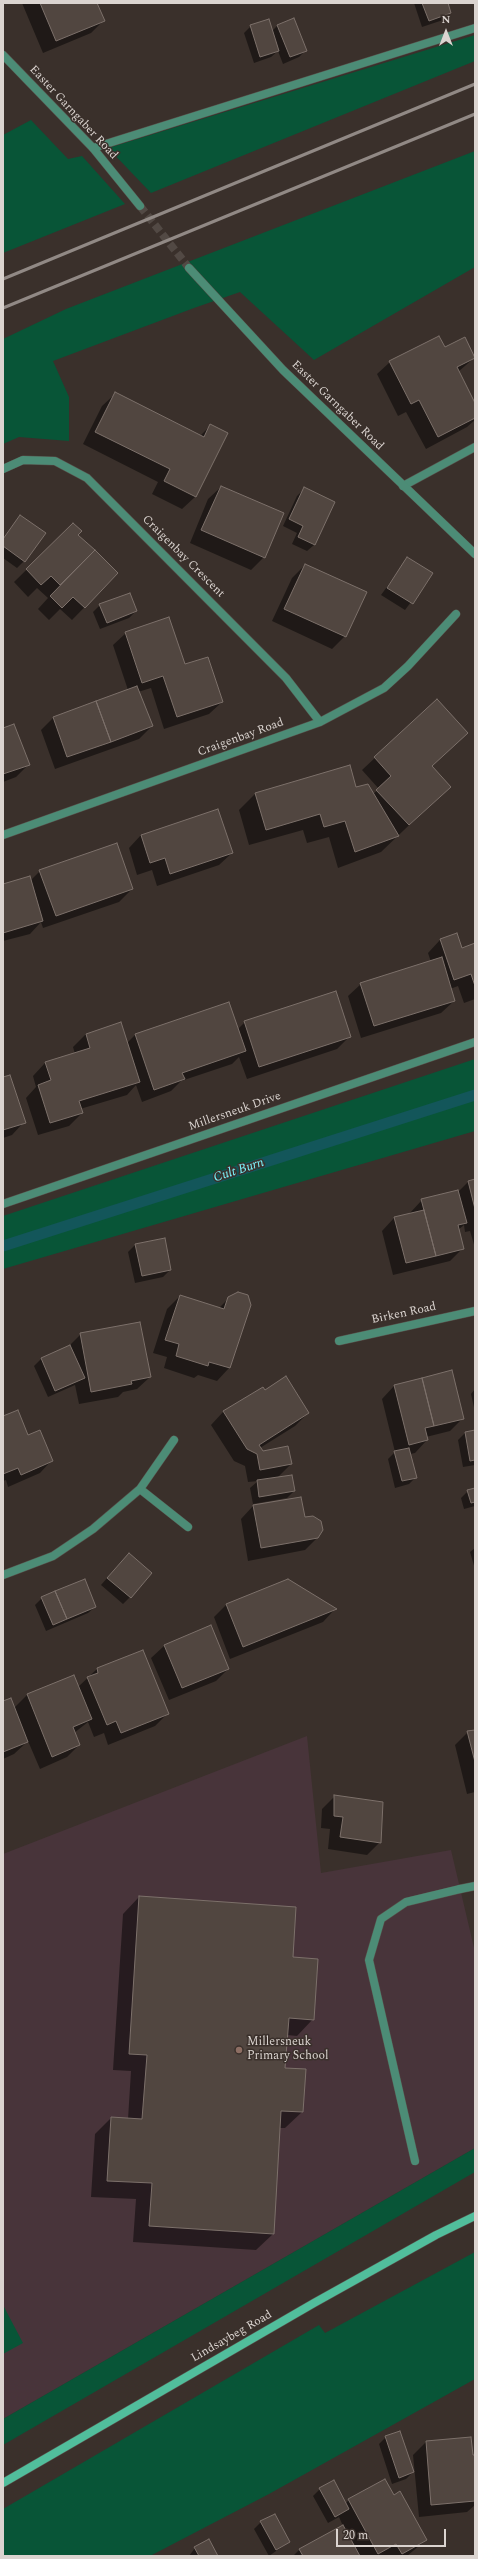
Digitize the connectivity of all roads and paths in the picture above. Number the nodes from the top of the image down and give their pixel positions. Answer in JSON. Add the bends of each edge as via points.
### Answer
{"nodes":[{"id":1,"x":475,"y":28,"type":"edge"},
{"id":2,"x":3,"y":56,"type":"edge"},
{"id":3,"x":93,"y":148,"type":"junction"},
{"id":4,"x":140,"y":206,"type":"tunnel mouth"},
{"id":5,"x":189,"y":268,"type":"tunnel mouth"},
{"id":6,"x":475,"y":447,"type":"edge"},
{"id":7,"x":3,"y":469,"type":"edge"},
{"id":8,"x":402,"y":486,"type":"junction"},
{"id":9,"x":475,"y":554,"type":"edge"},
{"id":10,"x":456,"y":614,"type":"dead end"},
{"id":11,"x":320,"y":722,"type":"junction"},
{"id":12,"x":3,"y":835,"type":"edge"},
{"id":13,"x":475,"y":1042,"type":"edge"},
{"id":14,"x":3,"y":1204,"type":"edge"},
{"id":15,"x":475,"y":1311,"type":"edge"},
{"id":16,"x":339,"y":1341,"type":"dead end"},
{"id":17,"x":174,"y":1440,"type":"dead end"},
{"id":18,"x":140,"y":1489,"type":"junction"},
{"id":19,"x":188,"y":1527,"type":"dead end"},
{"id":20,"x":3,"y":1575,"type":"edge"},
{"id":21,"x":475,"y":1886,"type":"edge"},
{"id":22,"x":415,"y":2161,"type":"dead end"},
{"id":23,"x":475,"y":2216,"type":"edge"},
{"id":24,"x":3,"y":2483,"type":"edge"}],
"edges":[{"from":1,"to":3,"type":"street"},
{"from":2,"to":3,"type":"street","name":"Easter Garngaber Road"},
{"from":3,"to":4,"type":"street","name":"Easter Garngaber Road"},
{"from":5,"to":8,"type":"street","name":"Easter Garngaber Road","via":[[282,370]]},
{"from":6,"to":8,"type":"street"},
{"from":7,"to":11,"type":"street","name":"Craigenbay Crescent","via":[[24,460],[55,461],[87,478],[286,678]]},
{"from":8,"to":9,"type":"street","name":"Easter Garngaber Road"},
{"from":10,"to":11,"type":"street","name":"Craigenbay Road","via":[[384,688]]},
{"from":11,"to":12,"type":"street","name":"Craigenbay Road"},
{"from":13,"to":14,"type":"street","name":"Millersneuk Drive"},
{"from":15,"to":16,"type":"street","name":"Birken Road"},
{"from":17,"to":18,"type":"street"},
{"from":18,"to":19,"type":"street"},
{"from":18,"to":20,"type":"street","via":[[93,1529],[53,1556]]},
{"from":21,"to":22,"type":"street","via":[[406,1902],[381,1919],[369,1960]]},
{"from":23,"to":24,"type":"main road","name":"Lindsaybeg Road","via":[[314,2303]]}]}
